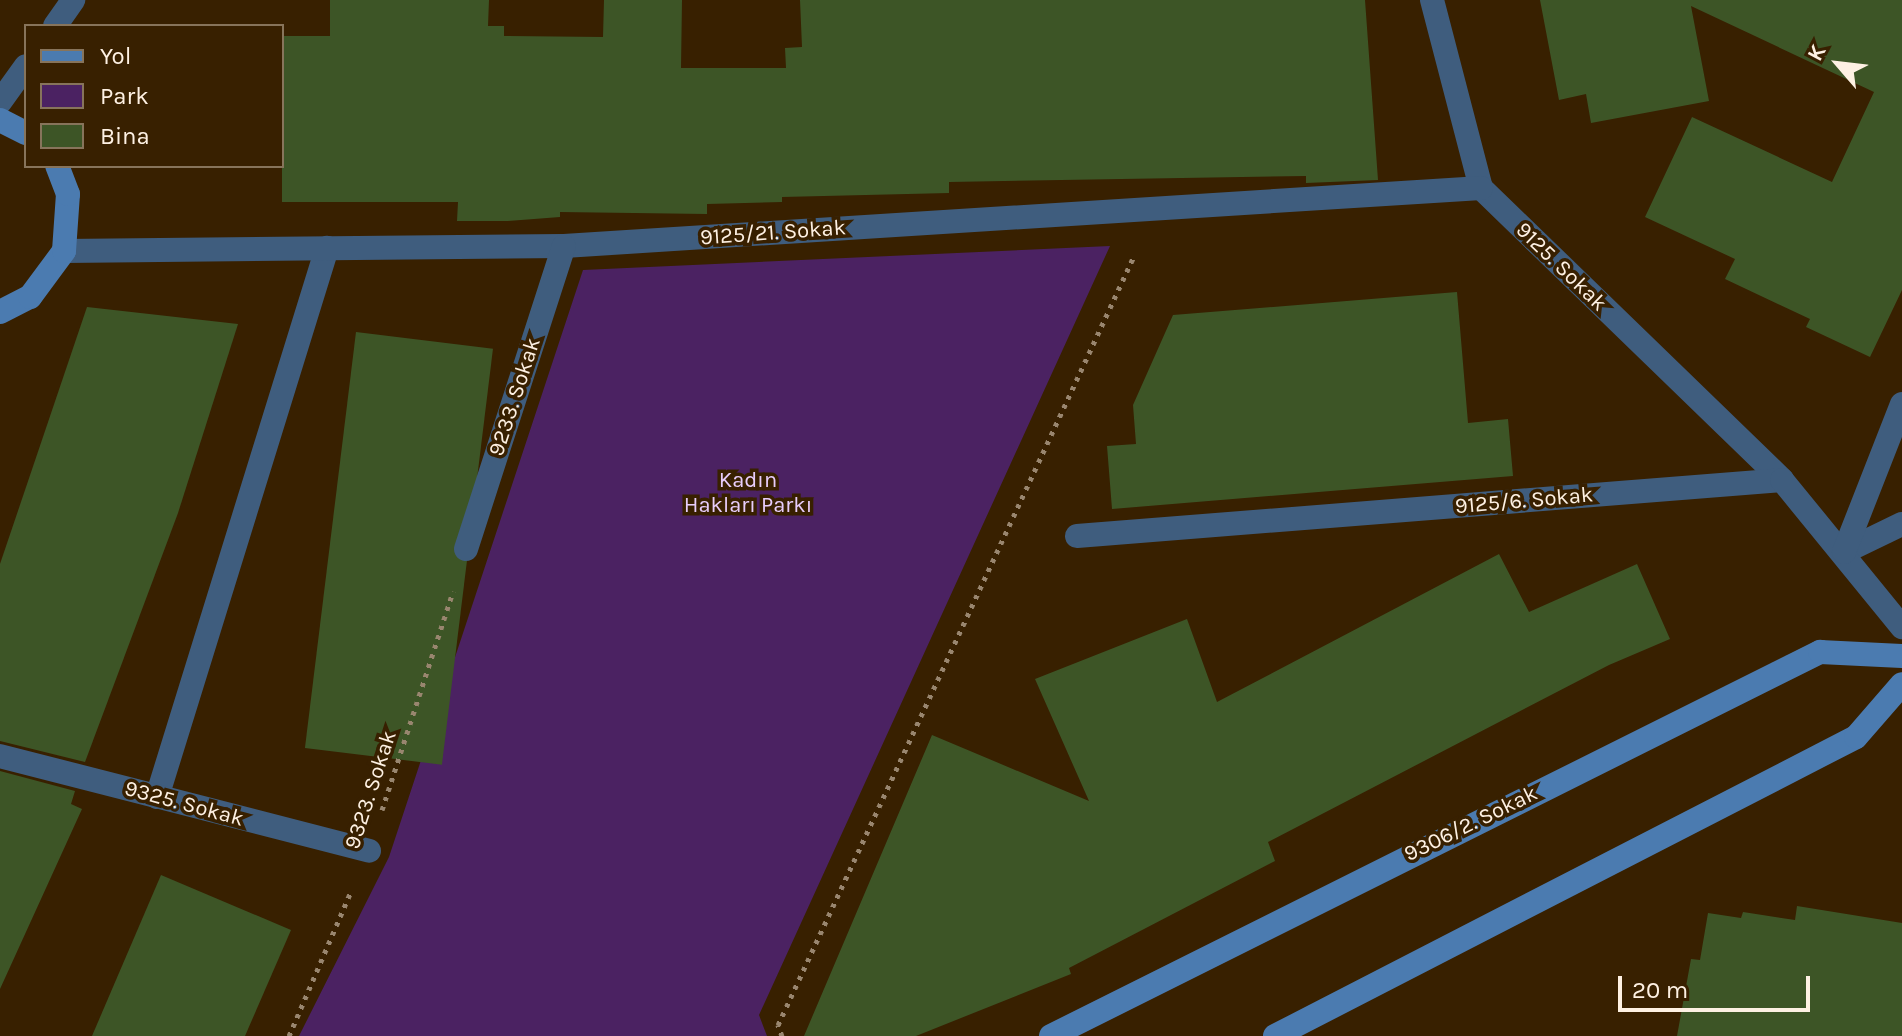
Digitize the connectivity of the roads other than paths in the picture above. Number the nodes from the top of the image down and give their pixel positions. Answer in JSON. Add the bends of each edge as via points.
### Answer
{"nodes":[{"id":1,"x":73,"y":0,"type":"edge"},
{"id":2,"x":1432,"y":0,"type":"edge"},
{"id":3,"x":56,"y":24,"type":"edge"},
{"id":4,"x":24,"y":69,"type":"edge"},
{"id":5,"x":0,"y":102,"type":"edge"},
{"id":6,"x":0,"y":120,"type":"edge"},
{"id":7,"x":24,"y":132,"type":"edge"},
{"id":8,"x":58,"y":168,"type":"edge"},
{"id":9,"x":1481,"y":188,"type":"junction"},
{"id":10,"x":564,"y":246,"type":"junction"},
{"id":11,"x":327,"y":248,"type":"junction"},
{"id":12,"x":64,"y":251,"type":"junction"},
{"id":13,"x":2,"y":317,"type":"edge"},
{"id":14,"x":1902,"y":404,"type":"edge"},
{"id":15,"x":1782,"y":480,"type":"junction"},
{"id":16,"x":1902,"y":524,"type":"edge"},
{"id":17,"x":1077,"y":536,"type":"dead end"},
{"id":18,"x":466,"y":549,"type":"road end"},
{"id":19,"x":1844,"y":552,"type":"junction"},
{"id":20,"x":1902,"y":627,"type":"edge"},
{"id":21,"x":1902,"y":656,"type":"edge"},
{"id":22,"x":1902,"y":684,"type":"edge"},
{"id":23,"x":0,"y":756,"type":"edge"},
{"id":24,"x":157,"y":797,"type":"junction"},
{"id":25,"x":369,"y":851,"type":"road end"},
{"id":26,"x":1051,"y":1036,"type":"edge"},
{"id":27,"x":1275,"y":1036,"type":"edge"}],
"edges":[{"from":1,"to":3,"type":"street"},
{"from":2,"to":9,"type":"street"},
{"from":4,"to":5,"type":"street"},
{"from":6,"to":7,"type":"main road"},
{"from":8,"to":12,"type":"main road","via":[[68,194]]},
{"from":9,"to":10,"type":"street","name":"9125/21. Sokak"},
{"from":9,"to":15,"type":"street","name":"9125. Sokak"},
{"from":10,"to":11,"type":"street","name":"9125/21. Sokak"},
{"from":10,"to":18,"type":"street","name":"9233. Sokak"},
{"from":11,"to":12,"type":"street","name":"9125/21. Sokak"},
{"from":11,"to":24,"type":"street"},
{"from":12,"to":13,"type":"main road","via":[[30,297]]},
{"from":14,"to":19,"type":"street"},
{"from":15,"to":17,"type":"street","name":"9125/6. Sokak"},
{"from":15,"to":19,"type":"street"},
{"from":16,"to":19,"type":"street"},
{"from":19,"to":20,"type":"street"},
{"from":21,"to":26,"type":"main road","name":"9306/2. Sokak","via":[[1820,652]]},
{"from":22,"to":27,"type":"main road","via":[[1856,737]]},
{"from":23,"to":24,"type":"street","name":"9325. Sokak"},
{"from":24,"to":25,"type":"street","name":"9325. Sokak"}]}
